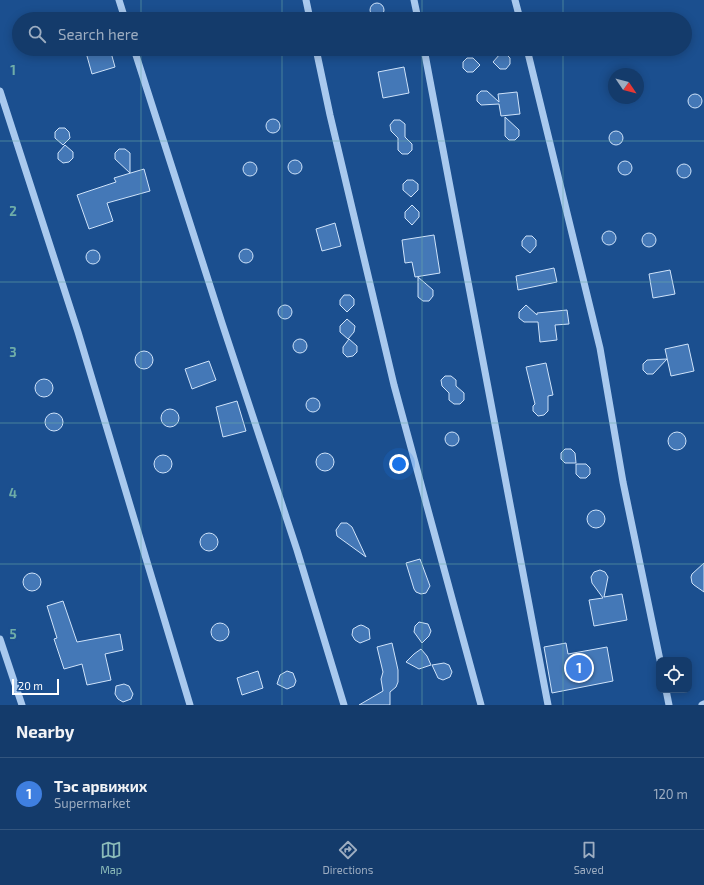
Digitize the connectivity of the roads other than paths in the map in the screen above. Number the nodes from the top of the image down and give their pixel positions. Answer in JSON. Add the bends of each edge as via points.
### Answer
{"nodes":[{"id":1,"x":119,"y":0,"type":"edge"},
{"id":2,"x":306,"y":0,"type":"edge"},
{"id":3,"x":414,"y":0,"type":"edge"},
{"id":4,"x":515,"y":0,"type":"edge"},
{"id":5,"x":123,"y":12,"type":"edge"},
{"id":6,"x":309,"y":12,"type":"edge"},
{"id":7,"x":417,"y":12,"type":"edge"},
{"id":8,"x":518,"y":12,"type":"edge"},
{"id":9,"x":136,"y":56,"type":"edge"},
{"id":10,"x":317,"y":56,"type":"edge"},
{"id":11,"x":425,"y":56,"type":"edge"},
{"id":12,"x":529,"y":56,"type":"edge"},
{"id":13,"x":0,"y":91,"type":"edge"},
{"id":14,"x":0,"y":639,"type":"edge"},
{"id":15,"x":659,"y":657,"type":"edge"},
{"id":16,"x":667,"y":693,"type":"edge"},
{"id":17,"x":22,"y":705,"type":"edge"},
{"id":18,"x":190,"y":705,"type":"edge"},
{"id":19,"x":344,"y":705,"type":"edge"},
{"id":20,"x":481,"y":705,"type":"edge"},
{"id":21,"x":548,"y":705,"type":"edge"},
{"id":22,"x":669,"y":705,"type":"edge"}],
"edges":[{"from":1,"to":5,"type":"street"},
{"from":2,"to":6,"type":"street"},
{"from":3,"to":7,"type":"street"},
{"from":4,"to":8,"type":"street"},
{"from":9,"to":19,"type":"street","via":[[297,550]]},
{"from":10,"to":20,"type":"street","via":[[394,385]]},
{"from":11,"to":21,"type":"street"},
{"from":12,"to":15,"type":"street","via":[[600,348],[623,482]]},
{"from":13,"to":18,"type":"street","via":[[78,332]]},
{"from":14,"to":17,"type":"street"},
{"from":16,"to":22,"type":"street"}]}
